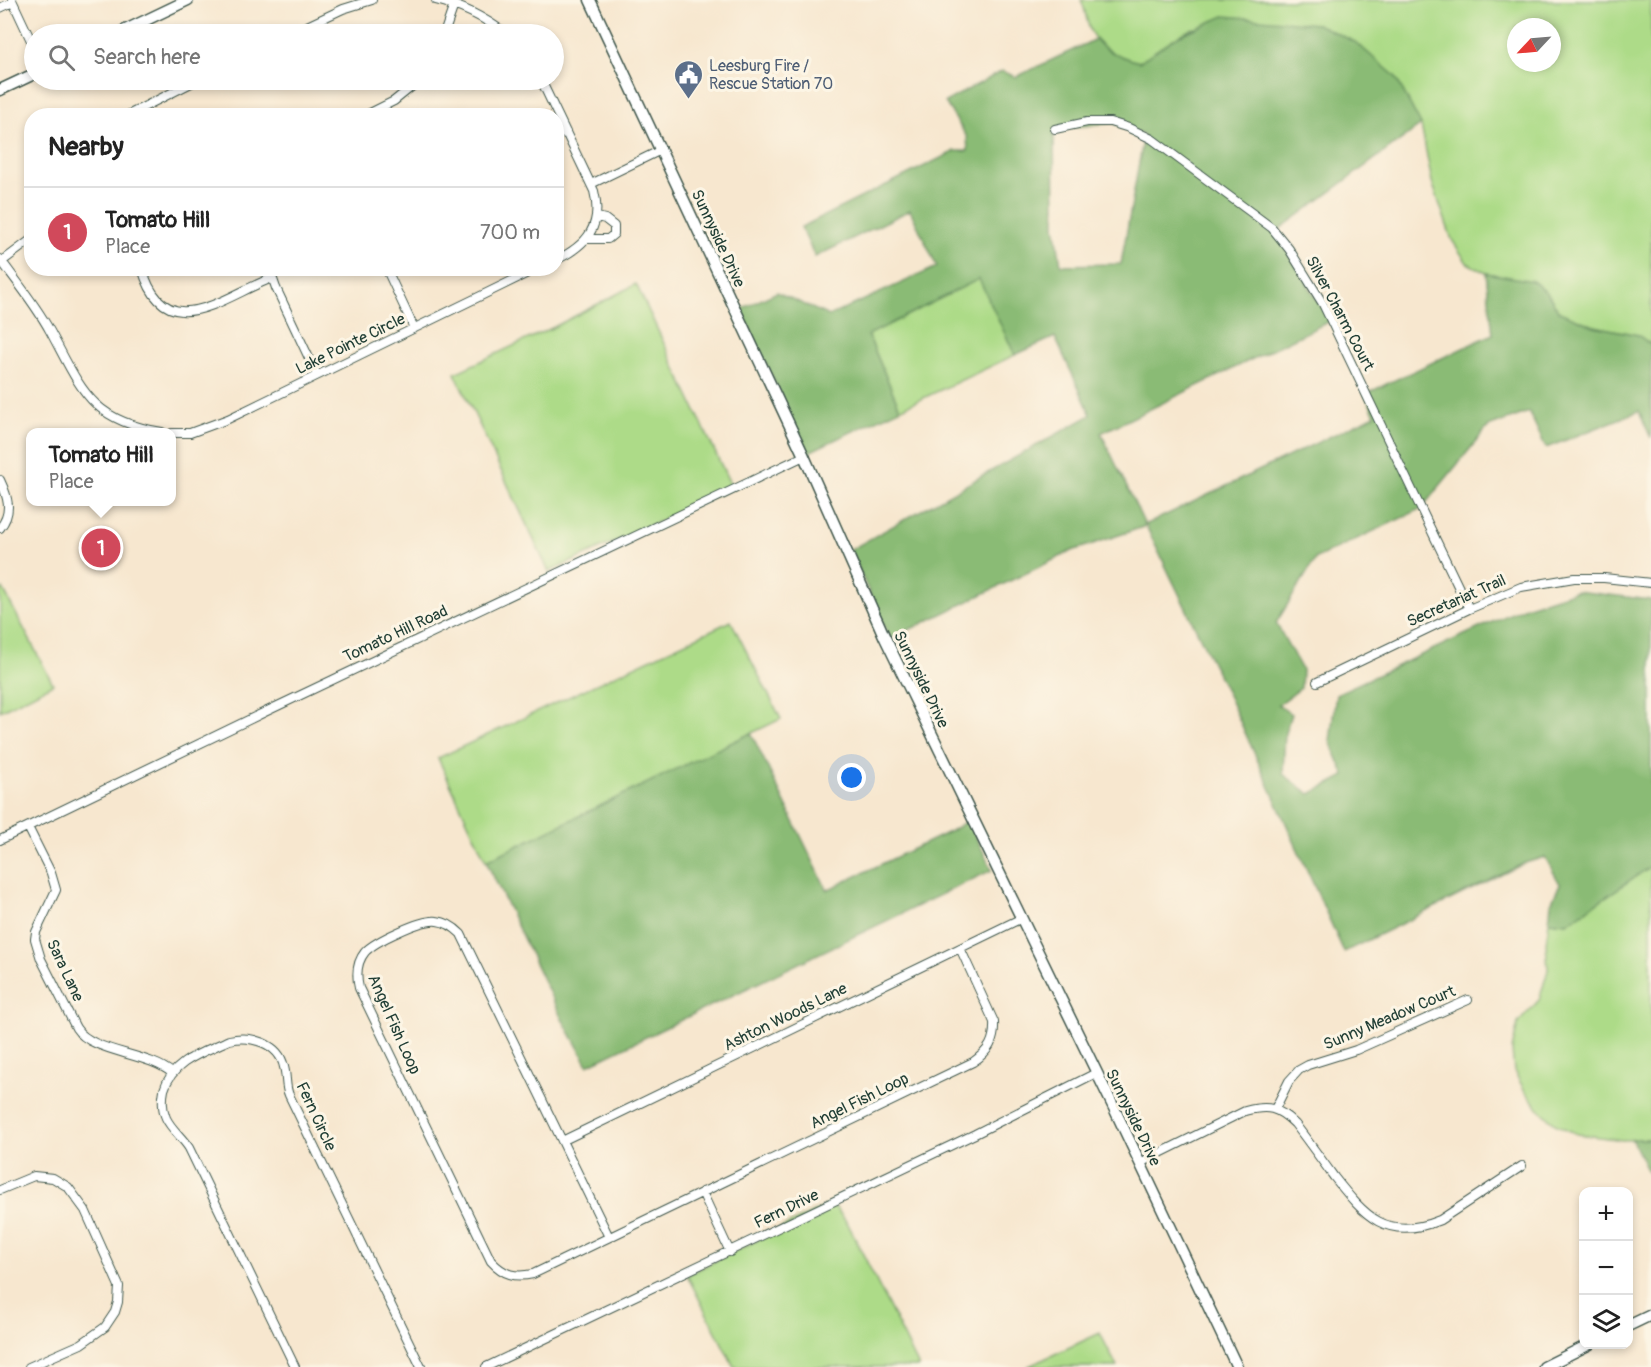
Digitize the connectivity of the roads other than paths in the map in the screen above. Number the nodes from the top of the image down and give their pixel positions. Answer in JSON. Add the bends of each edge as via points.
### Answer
{"nodes":[{"id":1,"x":188,"y":0,"type":"edge"},
{"id":2,"x":372,"y":0,"type":"edge"},
{"id":3,"x":436,"y":0,"type":"edge"},
{"id":4,"x":590,"y":0,"type":"edge"},
{"id":5,"x":12,"y":1,"type":"edge"},
{"id":6,"x":454,"y":5,"type":"junction"},
{"id":7,"x":0,"y":8,"type":"edge"},
{"id":8,"x":138,"y":24,"type":"edge"},
{"id":9,"x":311,"y":24,"type":"edge"},
{"id":10,"x":447,"y":24,"type":"edge"},
{"id":11,"x":491,"y":24,"type":"edge"},
{"id":12,"x":24,"y":26,"type":"edge"},
{"id":13,"x":24,"y":79,"type":"edge"},
{"id":14,"x":0,"y":90,"type":"edge"},
{"id":15,"x":177,"y":90,"type":"edge"},
{"id":16,"x":408,"y":90,"type":"edge"},
{"id":17,"x":546,"y":90,"type":"edge"},
{"id":18,"x":142,"y":108,"type":"edge"},
{"id":19,"x":380,"y":108,"type":"edge"},
{"id":20,"x":554,"y":108,"type":"edge"},
{"id":21,"x":564,"y":128,"type":"edge"},
{"id":22,"x":1055,"y":129,"type":"dead end"},
{"id":23,"x":566,"y":132,"type":"joint"},
{"id":24,"x":661,"y":150,"type":"junction"},
{"id":25,"x":591,"y":184,"type":"junction"},
{"id":26,"x":597,"y":217,"type":"junction"},
{"id":27,"x":586,"y":239,"type":"junction"},
{"id":28,"x":24,"y":245,"type":"edge"},
{"id":29,"x":564,"y":256,"type":"edge"},
{"id":30,"x":1,"y":261,"type":"edge"},
{"id":31,"x":145,"y":276,"type":"edge"},
{"id":32,"x":390,"y":276,"type":"edge"},
{"id":33,"x":521,"y":276,"type":"edge"},
{"id":34,"x":272,"y":278,"type":"joint"},
{"id":35,"x":414,"y":328,"type":"junction"},
{"id":36,"x":317,"y":375,"type":"junction"},
{"id":37,"x":130,"y":428,"type":"edge"},
{"id":38,"x":176,"y":432,"type":"edge"},
{"id":39,"x":804,"y":456,"type":"junction"},
{"id":40,"x":0,"y":480,"type":"edge"},
{"id":41,"x":0,"y":528,"type":"edge"},
{"id":42,"x":1651,"y":583,"type":"edge"},
{"id":43,"x":1469,"y":609,"type":"junction"},
{"id":44,"x":1317,"y":682,"type":"dead end"},
{"id":45,"x":28,"y":827,"type":"junction"},
{"id":46,"x":0,"y":840,"type":"edge"},
{"id":47,"x":1020,"y":919,"type":"junction"},
{"id":48,"x":960,"y":948,"type":"junction"},
{"id":49,"x":1468,"y":1000,"type":"dead end"},
{"id":50,"x":172,"y":1073,"type":"junction"},
{"id":51,"x":1096,"y":1073,"type":"junction"},
{"id":52,"x":1275,"y":1109,"type":"junction"},
{"id":53,"x":562,"y":1141,"type":"junction"},
{"id":54,"x":1140,"y":1163,"type":"junction"},
{"id":55,"x":1522,"y":1166,"type":"dead end"},
{"id":56,"x":0,"y":1190,"type":"edge"},
{"id":57,"x":702,"y":1192,"type":"junction"},
{"id":58,"x":609,"y":1237,"type":"junction"},
{"id":59,"x":730,"y":1252,"type":"junction"},
{"id":60,"x":1651,"y":1315,"type":"edge"},
{"id":61,"x":1633,"y":1324,"type":"edge"},
{"id":62,"x":1580,"y":1349,"type":"edge"},
{"id":63,"x":29,"y":1367,"type":"edge"},
{"id":64,"x":295,"y":1367,"type":"edge"},
{"id":65,"x":421,"y":1367,"type":"edge"},
{"id":66,"x":486,"y":1367,"type":"edge"},
{"id":67,"x":1237,"y":1367,"type":"edge"},
{"id":68,"x":1544,"y":1367,"type":"edge"}],
"edges":[{"from":1,"to":8,"type":"street"},
{"from":2,"to":9,"type":"street"},
{"from":3,"to":6,"type":"street"},
{"from":4,"to":24,"type":"street","name":"Sunnyside Drive"},
{"from":5,"to":7,"type":"street"},
{"from":5,"to":12,"type":"street"},
{"from":6,"to":10,"type":"street"},
{"from":6,"to":11,"type":"street"},
{"from":13,"to":14,"type":"street"},
{"from":15,"to":18,"type":"street"},
{"from":16,"to":19,"type":"street"},
{"from":17,"to":20,"type":"street"},
{"from":21,"to":23,"type":"street"},
{"from":22,"to":43,"type":"street","name":"Silver Charm Court","via":[[1087,122],[1110,122],[1129,128],[1152,139],[1272,228],[1323,304]]},
{"from":23,"to":25,"type":"street"},
{"from":24,"to":25,"type":"street"},
{"from":24,"to":39,"type":"street","name":"Sunnyside Drive"},
{"from":25,"to":26,"type":"street","via":[[597,200]]},
{"from":26,"to":27,"type":"street"},
{"from":26,"to":27,"type":"street","via":[[614,225],[614,234],[608,239]]},
{"from":27,"to":29,"type":"street"},
{"from":28,"to":30,"type":"street"},
{"from":30,"to":37,"type":"street","via":[[36,308],[89,398]]},
{"from":31,"to":34,"type":"street","via":[[163,303],[190,312],[210,307]]},
{"from":32,"to":35,"type":"street"},
{"from":33,"to":35,"type":"street","name":"Lake Pointe Circle"},
{"from":34,"to":36,"type":"street"},
{"from":35,"to":36,"type":"street","name":"Lake Pointe Circle"},
{"from":36,"to":38,"type":"street","name":"Lake Pointe Circle","via":[[228,419],[199,430]]},
{"from":39,"to":45,"type":"street","name":"Tomato Hill Road"},
{"from":39,"to":47,"type":"street","name":"Sunnyside Drive","via":[[885,638]]},
{"from":40,"to":41,"type":"street","via":[[9,510]]},
{"from":42,"to":43,"type":"street","name":"Secretariat Trail","via":[[1605,578],[1543,581]]},
{"from":43,"to":44,"type":"street","name":"Secretariat Trail"},
{"from":45,"to":46,"type":"street","name":"Tomato Hill Road"},
{"from":45,"to":50,"type":"street","name":"Sara Lane","via":[[56,890],[36,932],[36,947],[76,1028],[85,1039],[153,1062]]},
{"from":47,"to":48,"type":"street","name":"Ashton Woods Lane"},
{"from":47,"to":51,"type":"street","name":"Sunnyside Drive"},
{"from":48,"to":53,"type":"street","name":"Ashton Woods Lane"},
{"from":48,"to":57,"type":"street","name":"Angel Fish Loop","via":[[994,1022],[994,1035],[984,1054]]},
{"from":49,"to":52,"type":"street","name":"Sunny Meadow Court","via":[[1356,1050],[1299,1070]]},
{"from":50,"to":64,"type":"street","via":[[163,1095],[166,1118],[189,1148]]},
{"from":50,"to":65,"type":"street","name":"Fern Circle","via":[[183,1062],[237,1038],[255,1039],[280,1058],[289,1095]]},
{"from":51,"to":54,"type":"street","name":"Sunnyside Drive"},
{"from":51,"to":59,"type":"street","name":"Fern Drive"},
{"from":52,"to":54,"type":"street","via":[[1245,1111]]},
{"from":52,"to":55,"type":"street","via":[[1294,1124],[1359,1208],[1388,1226],[1405,1228],[1440,1220]]},
{"from":53,"to":58,"type":"street","name":"Angel Fish Loop"},
{"from":53,"to":58,"type":"street","name":"Angel Fish Loop","via":[[461,934],[444,922],[423,922],[364,953],[357,967],[359,988],[491,1261],[510,1276],[522,1277]]},
{"from":54,"to":67,"type":"street","name":"Sunnyside Drive"},
{"from":56,"to":63,"type":"street","via":[[34,1176],[53,1178],[68,1187],[85,1210],[119,1286],[115,1312],[105,1327],[81,1344]]},
{"from":57,"to":58,"type":"street","name":"Angel Fish Loop"},
{"from":57,"to":59,"type":"street"},
{"from":59,"to":66,"type":"street","name":"Fern Drive"},
{"from":60,"to":61,"type":"street"},
{"from":62,"to":68,"type":"street"}]}
